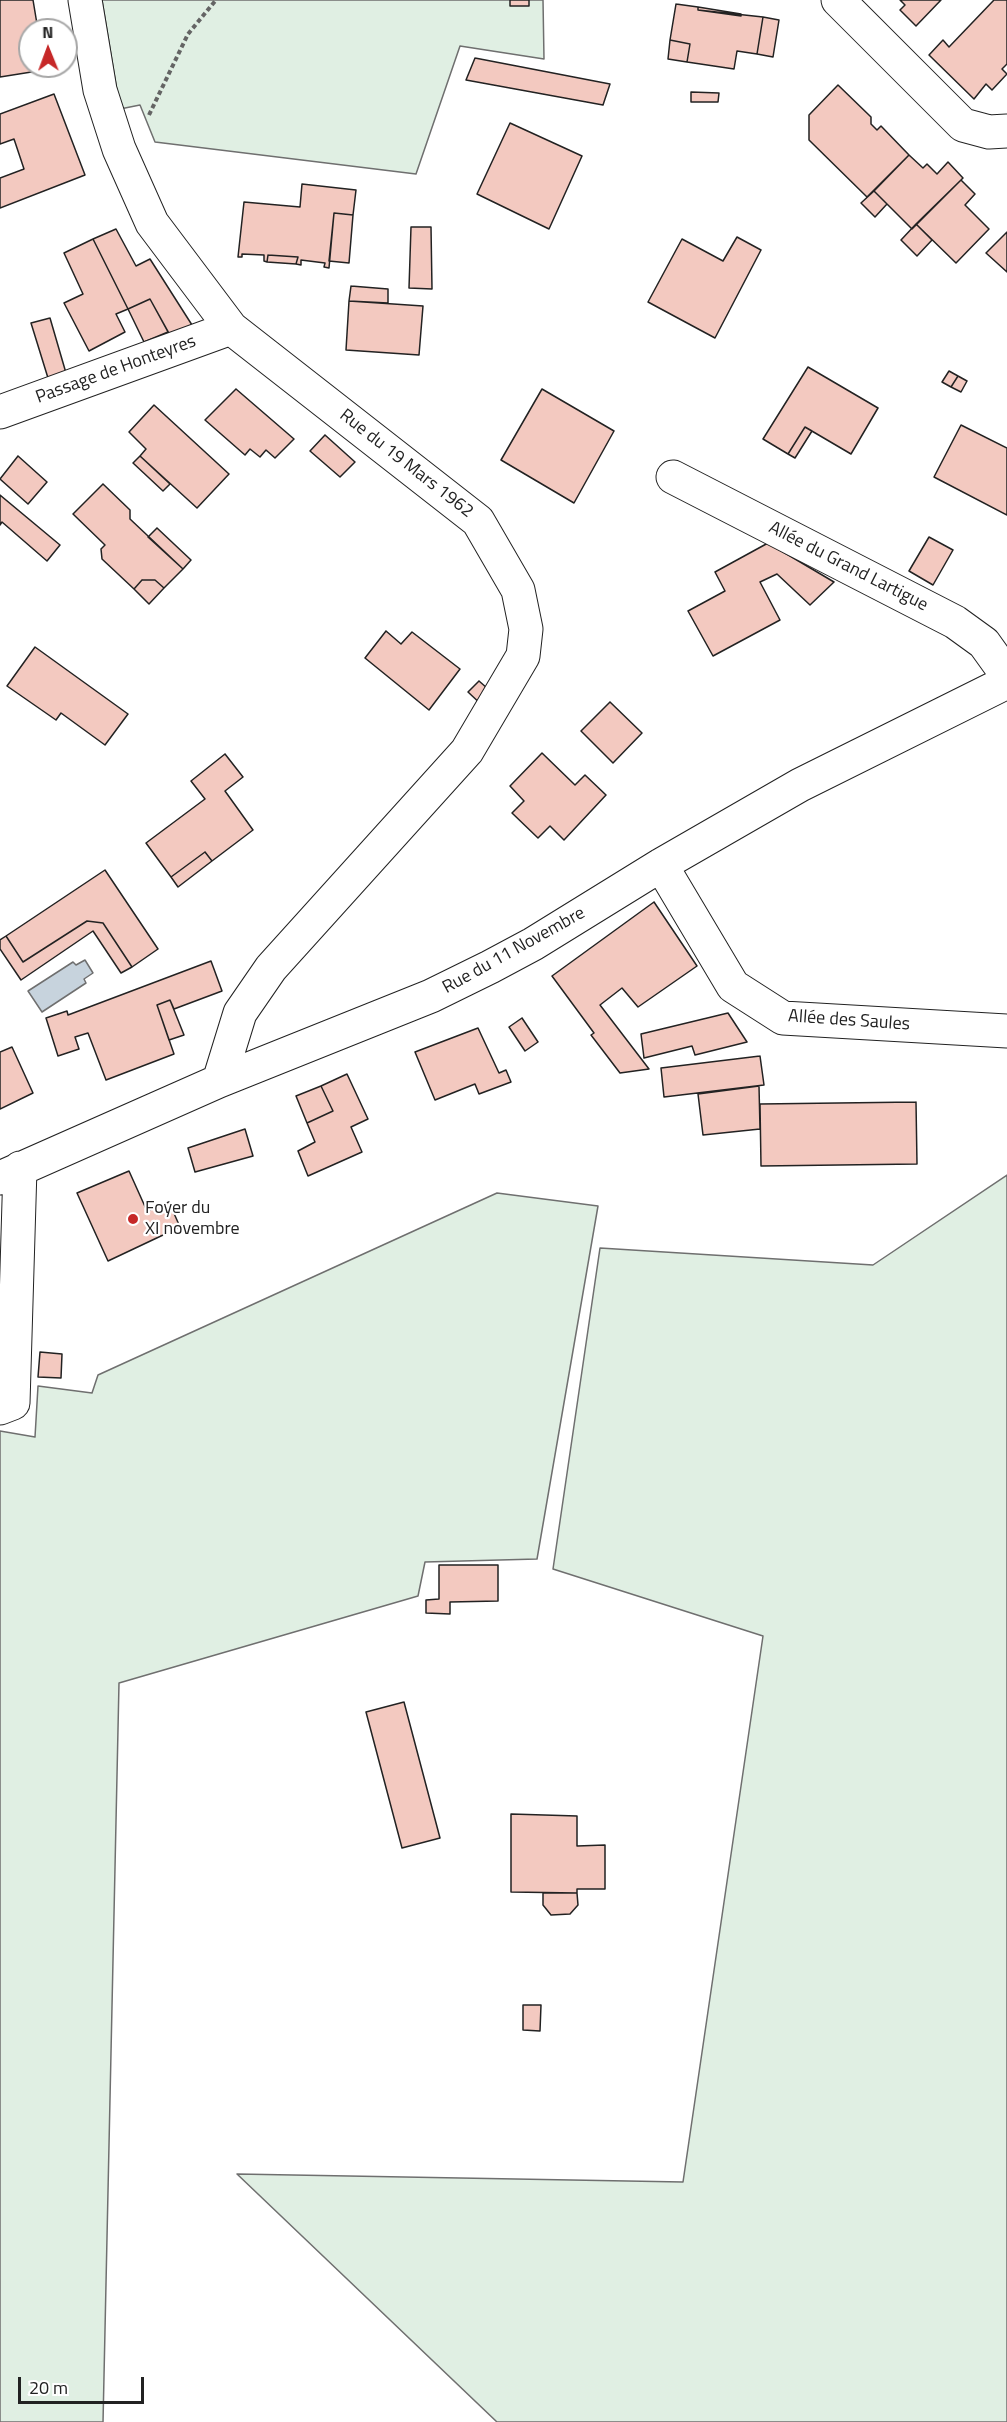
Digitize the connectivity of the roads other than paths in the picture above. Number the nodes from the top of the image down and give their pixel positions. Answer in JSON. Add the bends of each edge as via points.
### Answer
{"nodes":[{"id":1,"x":85,"y":0,"type":"edge"},
{"id":2,"x":838,"y":0,"type":"edge"},
{"id":3,"x":1007,"y":131,"type":"edge"},
{"id":4,"x":231,"y":328,"type":"junction"},
{"id":5,"x":0,"y":412,"type":"edge"},
{"id":6,"x":673,"y":477,"type":"dead end"},
{"id":7,"x":1007,"y":675,"type":"edge"},
{"id":8,"x":1007,"y":682,"type":"edge"},
{"id":9,"x":661,"y":865,"type":"junction"},
{"id":10,"x":1007,"y":1031,"type":"edge"},
{"id":11,"x":219,"y":1081,"type":"junction"},
{"id":12,"x":10,"y":1173,"type":"edge"},
{"id":13,"x":0,"y":1408,"type":"edge"}],
"edges":[{"from":1,"to":4,"type":"street","name":"Rue du 19 Mars 1962","via":[[100,90],[119,149],[152,223]]},
{"from":2,"to":3,"type":"street","via":[[963,124],[989,132]]},
{"from":4,"to":5,"type":"street","name":"Passage de Honteyres"},
{"from":4,"to":11,"type":"street","name":"Rue du 19 Mars 1962","via":[[478,521],[519,590],[526,629],[523,656],[468,752],[271,968],[240,1013]]},
{"from":6,"to":7,"type":"street","name":"Allée du Grand Lartigue","via":[[955,622],[984,643]]},
{"from":8,"to":9,"type":"street","name":"Rue du 11 Novembre","via":[[800,785]]},
{"from":9,"to":10,"type":"street","name":"Allée des Saules","via":[[733,986],[783,1018]]},
{"from":9,"to":11,"type":"street","name":"Rue du 11 Novembre","via":[[533,944],[431,996]]},
{"from":11,"to":12,"type":"street","name":"Rue du 11 Novembre"},
{"from":12,"to":13,"type":"street","via":[[13,1403]]}]}
